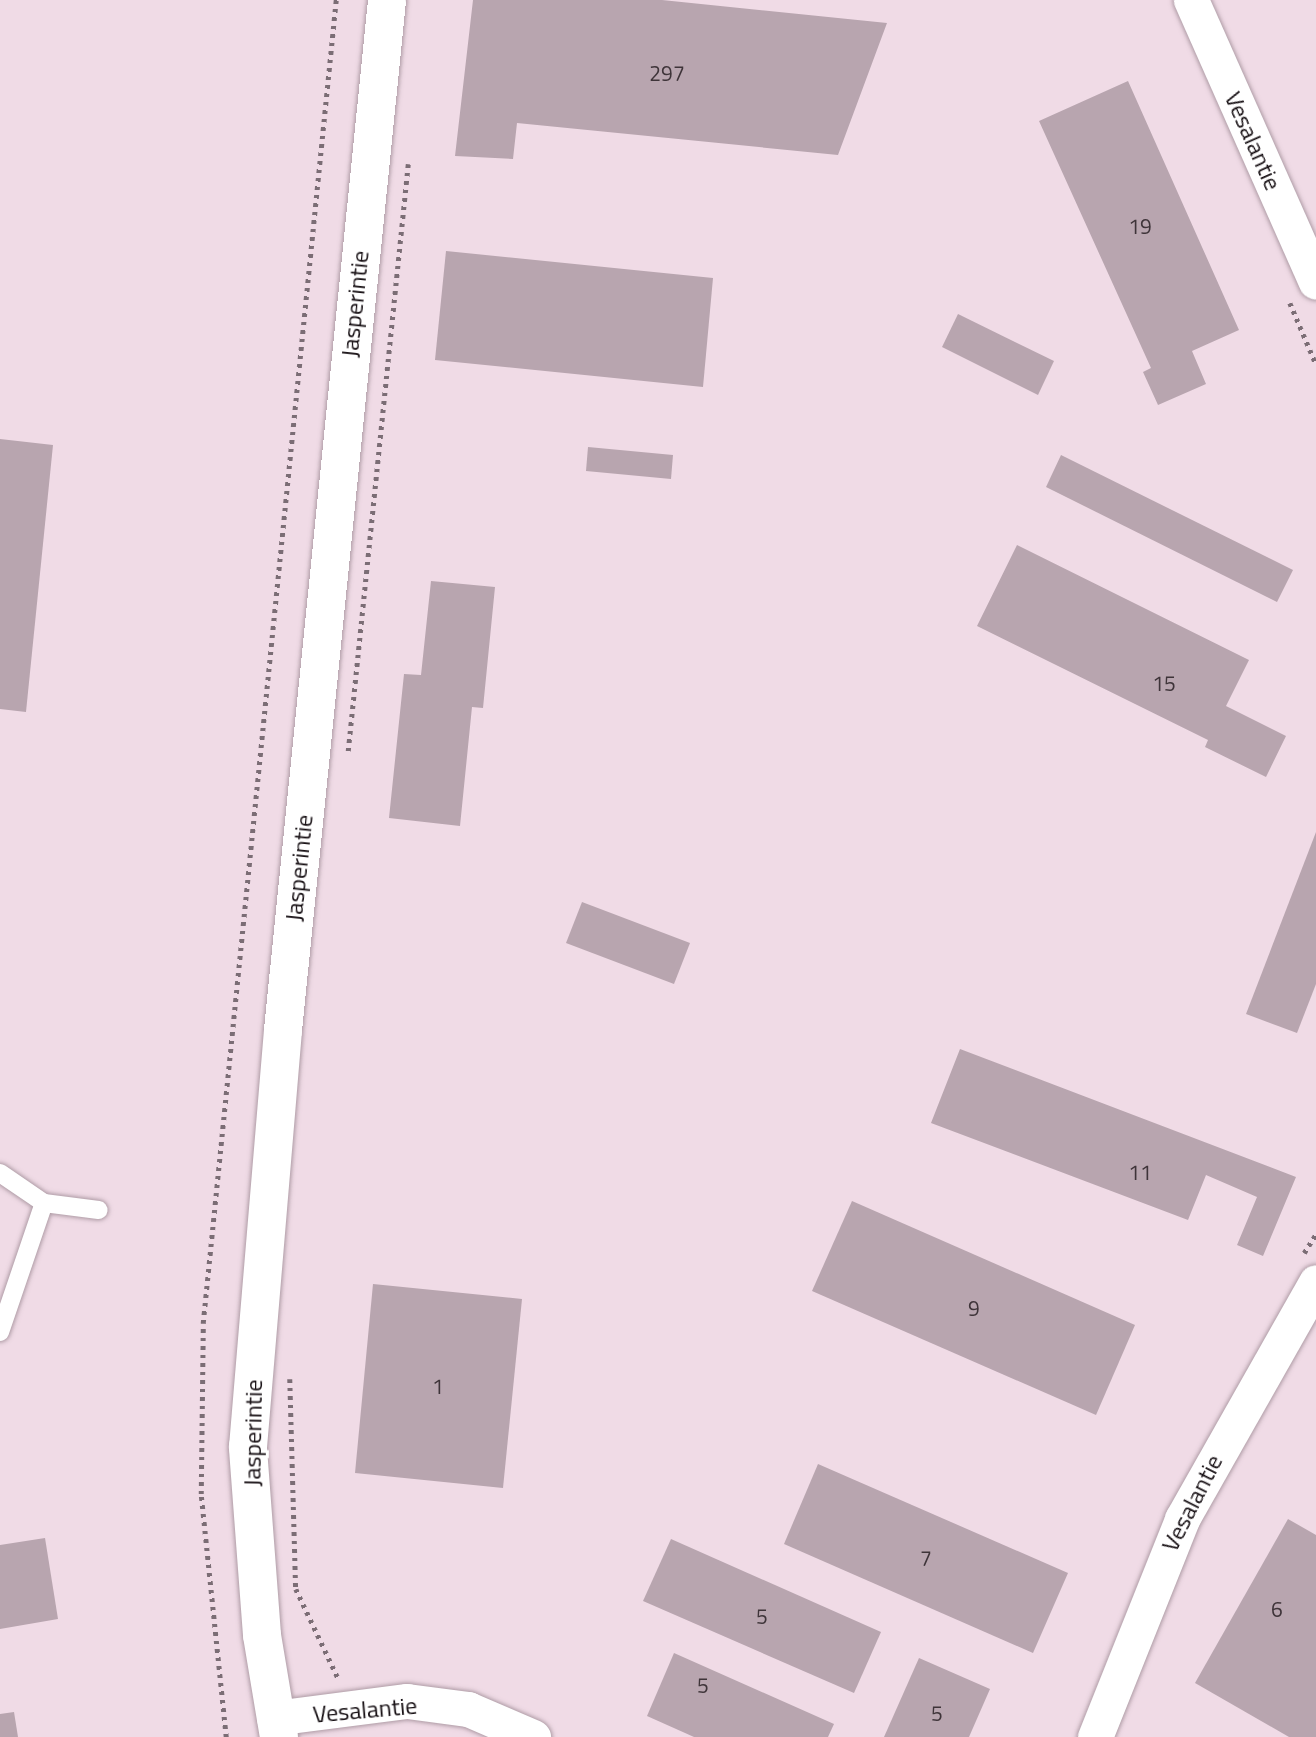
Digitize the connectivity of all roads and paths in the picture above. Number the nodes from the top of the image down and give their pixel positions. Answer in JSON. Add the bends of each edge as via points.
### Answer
{"nodes":[{"id":1,"x":336,"y":0,"type":"edge"},
{"id":2,"x":387,"y":0,"type":"edge"},
{"id":3,"x":1191,"y":0,"type":"edge"},
{"id":4,"x":409,"y":150,"type":"dead end"},
{"id":5,"x":1316,"y":282,"type":"edge"},
{"id":6,"x":347,"y":765,"type":"dead end"},
{"id":7,"x":0,"y":1172,"type":"edge"},
{"id":8,"x":44,"y":1203,"type":"junction"},
{"id":9,"x":99,"y":1210,"type":"dead end"},
{"id":10,"x":1316,"y":1282,"type":"edge"},
{"id":11,"x":0,"y":1332,"type":"edge"},
{"id":12,"x":290,"y":1370,"type":"dead end"},
{"id":13,"x":349,"y":1710,"type":"junction"},
{"id":14,"x":276,"y":1728,"type":"edge"},
{"id":15,"x":226,"y":1737,"type":"edge"},
{"id":16,"x":533,"y":1737,"type":"edge"},
{"id":17,"x":1095,"y":1737,"type":"edge"}],
"edges":[{"from":1,"to":15,"type":"path","via":[[203,1323],[201,1494]]},
{"from":2,"to":14,"type":"main road","name":"Jasperintie","via":[[274,1126],[248,1447]]},
{"from":3,"to":5,"type":"street","name":"Vesalantie"},
{"from":4,"to":6,"type":"path"},
{"from":7,"to":8,"type":"lane"},
{"from":8,"to":9,"type":"lane"},
{"from":8,"to":11,"type":"lane"},
{"from":10,"to":17,"type":"street","name":"Vesalantie","via":[[1182,1519]]},
{"from":12,"to":13,"type":"path","via":[[296,1589],[330,1654]]},
{"from":13,"to":14,"type":"street","name":"Vesalantie"},
{"from":13,"to":16,"type":"street","name":"Vesalantie","via":[[407,1701],[468,1709]]}]}
